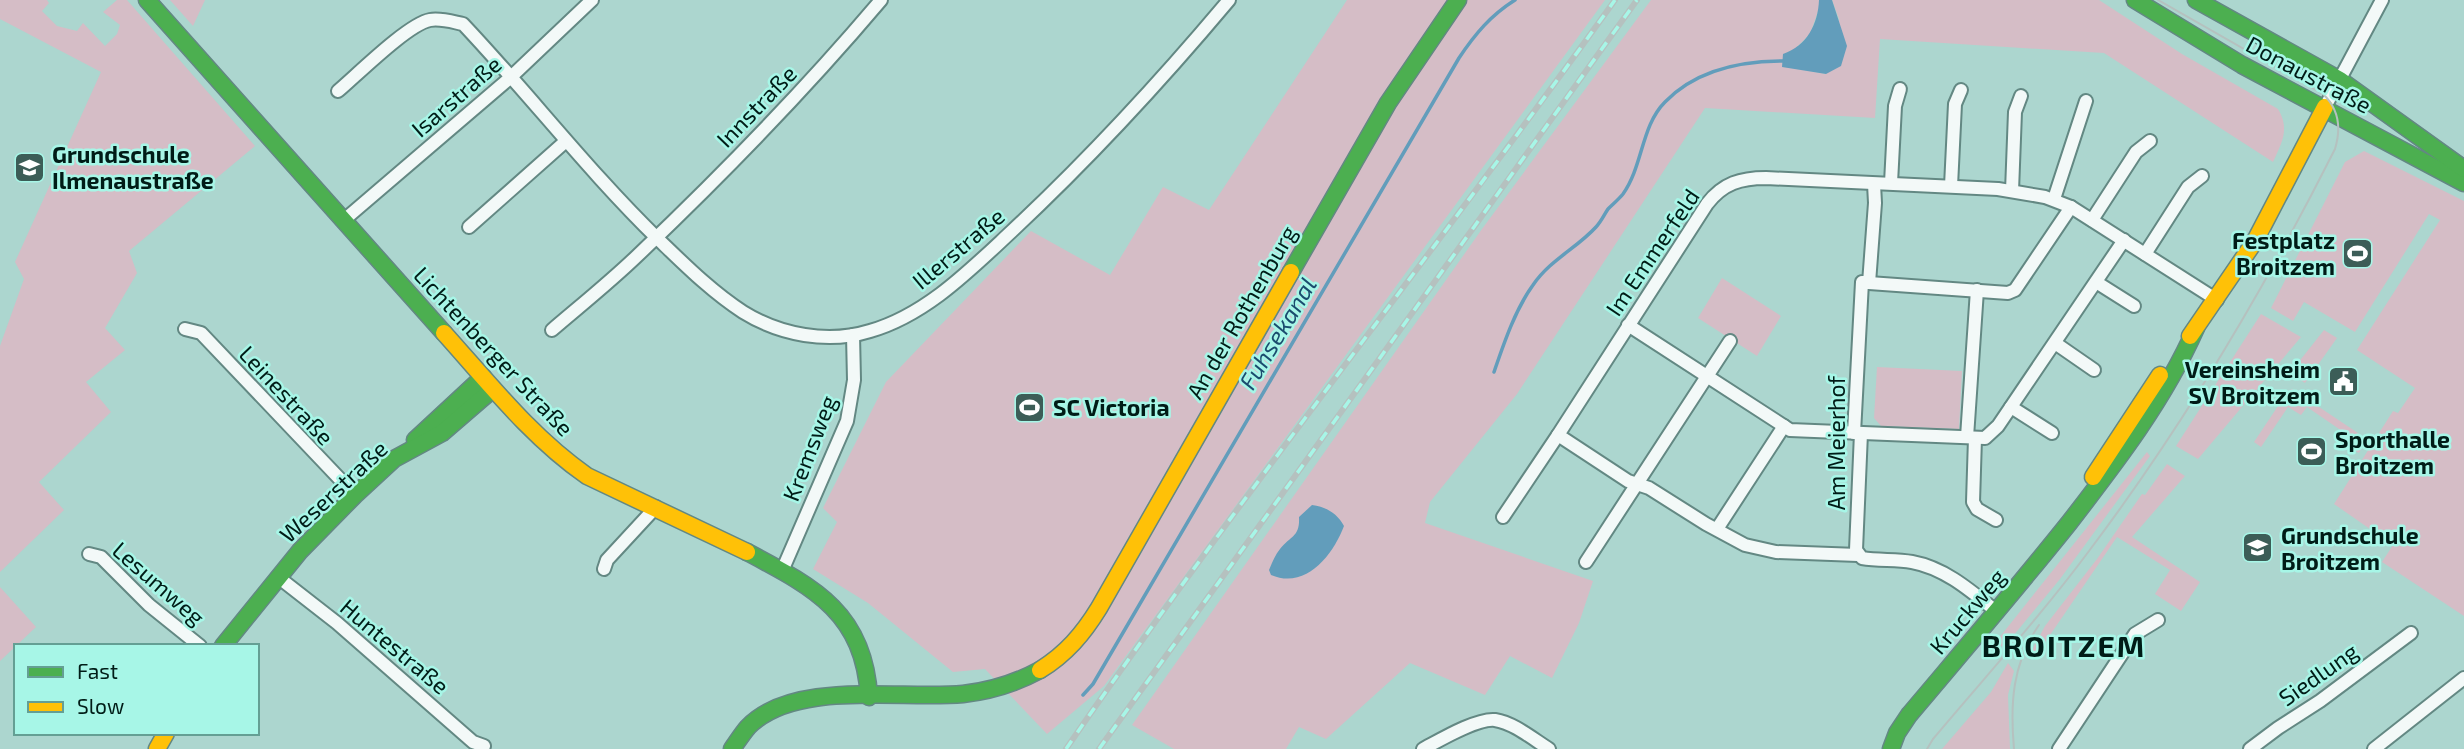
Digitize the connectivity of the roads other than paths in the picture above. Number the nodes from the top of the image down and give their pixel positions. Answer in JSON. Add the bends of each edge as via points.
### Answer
{"nodes":[{"id":1,"x":147,"y":0,"type":"edge"},
{"id":2,"x":592,"y":0,"type":"edge"},
{"id":3,"x":881,"y":0,"type":"edge"},
{"id":4,"x":1229,"y":0,"type":"edge"},
{"id":5,"x":1458,"y":0,"type":"edge"},
{"id":6,"x":2135,"y":0,"type":"edge"},
{"id":7,"x":2196,"y":0,"type":"edge"},
{"id":8,"x":2382,"y":0,"type":"edge"},
{"id":9,"x":511,"y":77,"type":"junction"},
{"id":10,"x":2340,"y":80,"type":"junction"},
{"id":11,"x":1900,"y":89,"type":"dead end"},
{"id":12,"x":1961,"y":90,"type":"dead end"},
{"id":13,"x":338,"y":91,"type":"dead end"},
{"id":14,"x":2021,"y":96,"type":"dead end"},
{"id":15,"x":2086,"y":101,"type":"dead end"},
{"id":16,"x":2325,"y":107,"type":"junction"},
{"id":17,"x":566,"y":141,"type":"junction"},
{"id":18,"x":2150,"y":141,"type":"dead end"},
{"id":19,"x":2464,"y":169,"type":"edge"},
{"id":20,"x":2202,"y":176,"type":"dead end"},
{"id":21,"x":1891,"y":183,"type":"junction"},
{"id":22,"x":2464,"y":183,"type":"edge"},
{"id":23,"x":1874,"y":184,"type":"junction"},
{"id":24,"x":1951,"y":186,"type":"junction"},
{"id":25,"x":2012,"y":191,"type":"junction"},
{"id":26,"x":2054,"y":199,"type":"junction"},
{"id":27,"x":2071,"y":207,"type":"junction"},
{"id":28,"x":344,"y":220,"type":"junction"},
{"id":29,"x":2092,"y":220,"type":"junction"},
{"id":30,"x":469,"y":226,"type":"dead end"},
{"id":31,"x":656,"y":237,"type":"junction"},
{"id":32,"x":2124,"y":240,"type":"junction"},
{"id":33,"x":2145,"y":254,"type":"junction"},
{"id":34,"x":2096,"y":282,"type":"junction"},
{"id":35,"x":1869,"y":283,"type":"junction"},
{"id":36,"x":1977,"y":290,"type":"junction"},
{"id":37,"x":2217,"y":300,"type":"junction"},
{"id":38,"x":2134,"y":306,"type":"dead end"},
{"id":39,"x":1628,"y":325,"type":"junction"},
{"id":40,"x":185,"y":329,"type":"dead end"},
{"id":41,"x":552,"y":330,"type":"dead end"},
{"id":42,"x":853,"y":335,"type":"junction"},
{"id":43,"x":1730,"y":341,"type":"dead end"},
{"id":44,"x":2054,"y":343,"type":"junction"},
{"id":45,"x":2094,"y":370,"type":"dead end"},
{"id":46,"x":1707,"y":376,"type":"junction"},
{"id":47,"x":488,"y":383,"type":"junction"},
{"id":48,"x":2011,"y":407,"type":"junction"},
{"id":49,"x":1784,"y":426,"type":"junction"},
{"id":50,"x":1861,"y":433,"type":"junction"},
{"id":51,"x":2052,"y":433,"type":"dead end"},
{"id":52,"x":1558,"y":435,"type":"junction"},
{"id":53,"x":1971,"y":438,"type":"junction"},
{"id":54,"x":1639,"y":483,"type":"junction"},
{"id":55,"x":355,"y":495,"type":"junction"},
{"id":56,"x":656,"y":507,"type":"junction"},
{"id":57,"x":1503,"y":517,"type":"dead end"},
{"id":58,"x":1996,"y":520,"type":"dead end"},
{"id":59,"x":1717,"y":529,"type":"junction"},
{"id":60,"x":89,"y":554,"type":"dead end"},
{"id":61,"x":1858,"y":555,"type":"junction"},
{"id":62,"x":1586,"y":562,"type":"dead end"},
{"id":63,"x":604,"y":569,"type":"dead end"},
{"id":64,"x":782,"y":571,"type":"junction"},
{"id":65,"x":278,"y":577,"type":"junction"},
{"id":66,"x":1997,"y":612,"type":"junction"},
{"id":67,"x":2158,"y":620,"type":"dead end"},
{"id":68,"x":2411,"y":633,"type":"dead end"},
{"id":69,"x":198,"y":644,"type":"edge"},
{"id":70,"x":225,"y":644,"type":"edge"},
{"id":71,"x":2464,"y":678,"type":"edge"},
{"id":72,"x":869,"y":697,"type":"junction"},
{"id":73,"x":484,"y":746,"type":"dead end"},
{"id":74,"x":732,"y":749,"type":"edge"},
{"id":75,"x":1423,"y":749,"type":"edge"},
{"id":76,"x":1549,"y":749,"type":"edge"},
{"id":77,"x":1891,"y":749,"type":"edge"},
{"id":78,"x":2059,"y":749,"type":"edge"},
{"id":79,"x":2250,"y":749,"type":"edge"},
{"id":80,"x":2374,"y":749,"type":"edge"}],
"edges":[{"from":1,"to":28,"type":"street","name":"Lichtenberger Straße"},
{"from":2,"to":9,"type":"street","name":"Isarstraße"},
{"from":3,"to":31,"type":"street","name":"Innstraße","via":[[801,90]]},
{"from":4,"to":42,"type":"street","name":"Illerstraße","via":[[1099,146],[966,273],[915,311]]},
{"from":5,"to":72,"type":"street","name":"An der Rothenburg","via":[[1388,103],[1078,639],[1050,664],[998,688],[950,695]]},
{"from":6,"to":16,"type":"street","name":"Donaustraße","via":[[2242,65]]},
{"from":7,"to":10,"type":"street","name":"Donaustraße"},
{"from":8,"to":10,"type":"street"},
{"from":9,"to":13,"type":"street","name":"Illerstraße","via":[[463,24],[434,19],[405,34]]},
{"from":9,"to":17,"type":"street","name":"Illerstraße"},
{"from":9,"to":28,"type":"street","name":"Isarstraße"},
{"from":10,"to":16,"type":"street"},
{"from":10,"to":19,"type":"street","name":"Donaustraße"},
{"from":11,"to":21,"type":"street"},
{"from":12,"to":24,"type":"street","via":[[1955,104]]},
{"from":14,"to":25,"type":"street","via":[[2015,111]]},
{"from":15,"to":26,"type":"street"},
{"from":16,"to":22,"type":"street","name":"Donaustraße"},
{"from":16,"to":37,"type":"street","name":"Kruckweg","via":[[2255,241]]},
{"from":17,"to":30,"type":"street"},
{"from":17,"to":31,"type":"street","name":"Illerstraße"},
{"from":18,"to":29,"type":"street","via":[[2136,152]]},
{"from":20,"to":33,"type":"street","via":[[2188,187]]},
{"from":21,"to":23,"type":"street","name":"Im Emmerfeld"},
{"from":21,"to":24,"type":"street","name":"Im Emmerfeld"},
{"from":23,"to":35,"type":"street","name":"Am Meierhof"},
{"from":23,"to":39,"type":"street","name":"Im Emmerfeld","via":[[1756,178],[1724,186],[1707,204]]},
{"from":24,"to":25,"type":"street","name":"Im Emmerfeld"},
{"from":25,"to":26,"type":"street","name":"Im Emmerfeld"},
{"from":26,"to":27,"type":"street","name":"Im Emmerfeld"},
{"from":27,"to":29,"type":"street","name":"Im Emmerfeld"},
{"from":27,"to":36,"type":"street","via":[[2015,290]]},
{"from":28,"to":47,"type":"street","name":"Lichtenberger Straße"},
{"from":29,"to":32,"type":"street","name":"Im Emmerfeld"},
{"from":31,"to":41,"type":"street"},
{"from":31,"to":42,"type":"street","name":"Illerstraße","via":[[722,296],[761,321],[811,336]]},
{"from":32,"to":33,"type":"street","name":"Im Emmerfeld"},
{"from":32,"to":34,"type":"street"},
{"from":33,"to":37,"type":"street","name":"Im Emmerfeld"},
{"from":34,"to":38,"type":"street"},
{"from":34,"to":44,"type":"street"},
{"from":35,"to":36,"type":"street"},
{"from":35,"to":50,"type":"street","name":"Am Meierhof","via":[[1862,282],[1859,337],[1854,433]]},
{"from":36,"to":53,"type":"street"},
{"from":37,"to":66,"type":"street","name":"Kruckweg","via":[[2196,328],[2178,368],[2137,434]]},
{"from":39,"to":46,"type":"street"},
{"from":39,"to":52,"type":"street","name":"Im Emmerfeld"},
{"from":40,"to":55,"type":"street","name":"Leinestraße","via":[[201,333]]},
{"from":42,"to":64,"type":"street","name":"Kremsweg","via":[[854,380],[847,421]]},
{"from":43,"to":46,"type":"street"},
{"from":44,"to":45,"type":"street"},
{"from":44,"to":48,"type":"street"},
{"from":46,"to":49,"type":"street"},
{"from":46,"to":54,"type":"street"},
{"from":47,"to":55,"type":"street","name":"Weserstraße"},
{"from":47,"to":56,"type":"street","name":"Lichtenberger Straße","via":[[531,430],[576,469]]},
{"from":48,"to":51,"type":"street"},
{"from":48,"to":53,"type":"street","via":[[1985,438]]},
{"from":49,"to":50,"type":"street"},
{"from":49,"to":59,"type":"street"},
{"from":50,"to":53,"type":"street"},
{"from":50,"to":61,"type":"street","name":"Am Meierhof"},
{"from":52,"to":54,"type":"street","via":[[1628,481]]},
{"from":52,"to":57,"type":"street","name":"Im Emmerfeld"},
{"from":53,"to":58,"type":"street","via":[[1973,502]]},
{"from":54,"to":59,"type":"street"},
{"from":54,"to":62,"type":"street"},
{"from":55,"to":65,"type":"street","name":"Weserstraße"},
{"from":56,"to":63,"type":"street"},
{"from":56,"to":64,"type":"street","name":"Lichtenberger Straße"},
{"from":59,"to":61,"type":"street","via":[[1763,550]]},
{"from":60,"to":69,"type":"street","name":"Lesumweg","via":[[100,557]]},
{"from":61,"to":66,"type":"street","via":[[1930,567]]},
{"from":64,"to":72,"type":"street","name":"Lichtenberger Straße","via":[[823,600],[851,629],[866,664]]},
{"from":65,"to":70,"type":"street","name":"Weserstraße"},
{"from":65,"to":73,"type":"street","name":"Huntestraße","via":[[404,679],[473,742]]},
{"from":66,"to":77,"type":"street","name":"Kruckweg","via":[[1909,715]]},
{"from":67,"to":78,"type":"street","via":[[2134,634]]},
{"from":68,"to":79,"type":"street","name":"Siedlung"},
{"from":71,"to":80,"type":"street"},
{"from":72,"to":74,"type":"street","name":"An der Rothenburg","via":[[785,705],[752,722]]},
{"from":75,"to":76,"type":"street","via":[[1494,720]]}]}
